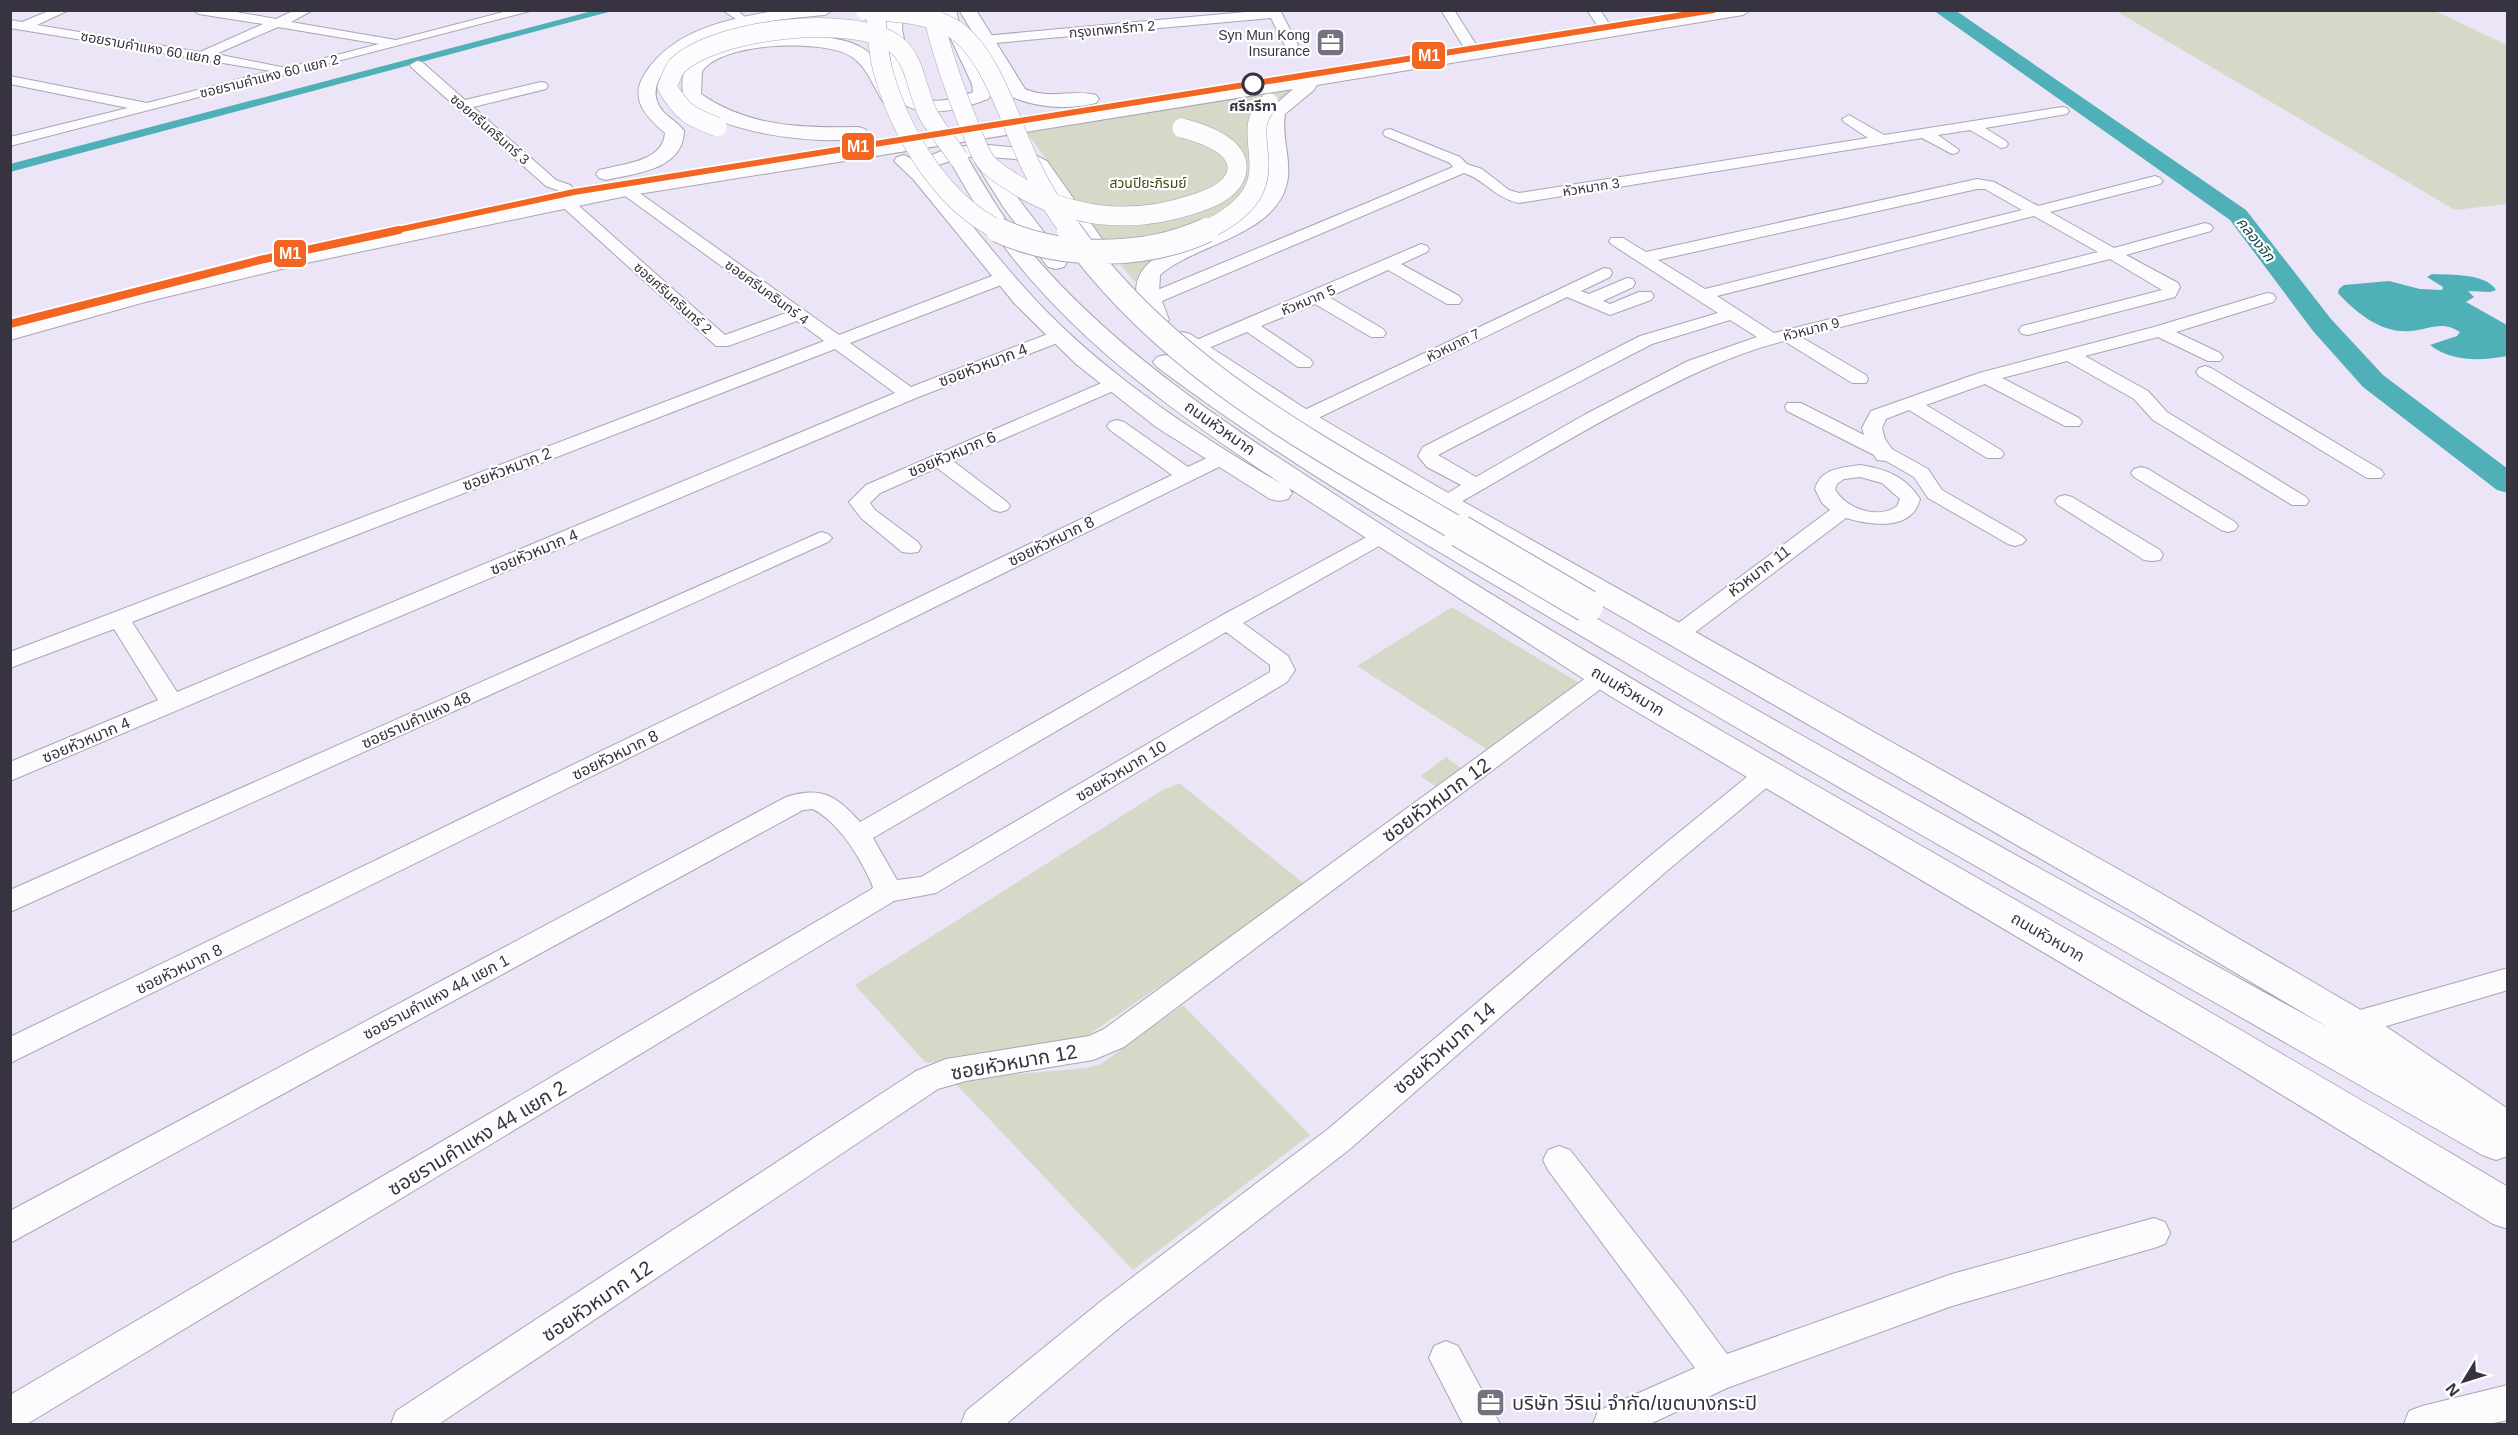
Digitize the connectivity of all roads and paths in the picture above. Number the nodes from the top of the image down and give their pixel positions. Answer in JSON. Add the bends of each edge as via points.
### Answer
{"nodes":[{"id":1,"x":63,"y":10,"type":"edge"},
{"id":2,"x":199,"y":10,"type":"edge"},
{"id":3,"x":307,"y":10,"type":"edge"},
{"id":4,"x":528,"y":10,"type":"edge"},
{"id":5,"x":771,"y":10,"type":"edge"},
{"id":6,"x":825,"y":10,"type":"edge"},
{"id":7,"x":865,"y":10,"type":"edge"},
{"id":8,"x":876,"y":10,"type":"edge"},
{"id":9,"x":895,"y":10,"type":"edge"},
{"id":10,"x":912,"y":10,"type":"edge"},
{"id":11,"x":932,"y":10,"type":"edge"},
{"id":12,"x":948,"y":10,"type":"edge"},
{"id":13,"x":967,"y":10,"type":"edge"},
{"id":14,"x":1447,"y":10,"type":"edge"},
{"id":15,"x":1593,"y":10,"type":"edge"},
{"id":16,"x":1691,"y":10,"type":"edge"},
{"id":17,"x":1743,"y":10,"type":"edge"},
{"id":18,"x":472,"y":12,"type":"dead end"},
{"id":19,"x":1274,"y":12,"type":"edge"},
{"id":20,"x":734,"y":14,"type":"edge"},
{"id":21,"x":503,"y":17,"type":"junction"},
{"id":22,"x":277,"y":23,"type":"junction"},
{"id":23,"x":1604,"y":25,"type":"junction"},
{"id":24,"x":13,"y":28,"type":"edge"},
{"id":25,"x":984,"y":40,"type":"junction"},
{"id":26,"x":1291,"y":45,"type":"dead end"},
{"id":27,"x":1470,"y":46,"type":"junction"},
{"id":28,"x":398,"y":50,"type":"junction"},
{"id":29,"x":195,"y":59,"type":"junction"},
{"id":30,"x":417,"y":65,"type":"dead end"},
{"id":31,"x":291,"y":71,"type":"junction"},
{"id":32,"x":1345,"y":75,"type":"junction"},
{"id":33,"x":272,"y":76,"type":"junction"},
{"id":34,"x":10,"y":80,"type":"edge"},
{"id":35,"x":541,"y":86,"type":"dead end"},
{"id":36,"x":1308,"y":86,"type":"junction"},
{"id":37,"x":1175,"y":92,"type":"junction"},
{"id":38,"x":891,"y":99,"type":"junction"},
{"id":39,"x":463,"y":105,"type":"junction"},
{"id":40,"x":147,"y":108,"type":"junction"},
{"id":41,"x":2062,"y":111,"type":"dead end"},
{"id":42,"x":1849,"y":119,"type":"dead end"},
{"id":43,"x":1065,"y":120,"type":"junction"},
{"id":44,"x":1973,"y":126,"type":"junction"},
{"id":45,"x":931,"y":130,"type":"junction"},
{"id":46,"x":10,"y":133,"type":"edge"},
{"id":47,"x":858,"y":133,"type":"junction"},
{"id":48,"x":1390,"y":133,"type":"dead end"},
{"id":49,"x":1924,"y":133,"type":"junction"},
{"id":50,"x":31,"y":137,"type":"junction"},
{"id":51,"x":1881,"y":140,"type":"junction"},
{"id":52,"x":10,"y":142,"type":"edge"},
{"id":53,"x":2001,"y":144,"type":"dead end"},
{"id":54,"x":1952,"y":150,"type":"dead end"},
{"id":55,"x":959,"y":159,"type":"junction"},
{"id":56,"x":985,"y":162,"type":"junction"},
{"id":57,"x":790,"y":164,"type":"junction"},
{"id":58,"x":1461,"y":168,"type":"junction"},
{"id":59,"x":608,"y":174,"type":"junction"},
{"id":60,"x":920,"y":175,"type":"junction"},
{"id":61,"x":2155,"y":181,"type":"dead end"},
{"id":62,"x":626,"y":190,"type":"junction"},
{"id":63,"x":565,"y":195,"type":"junction"},
{"id":64,"x":2035,"y":210,"type":"junction"},
{"id":65,"x":2205,"y":228,"type":"dead end"},
{"id":66,"x":1617,"y":242,"type":"dead end"},
{"id":67,"x":1421,"y":249,"type":"dead end"},
{"id":68,"x":2111,"y":254,"type":"junction"},
{"id":69,"x":1643,"y":258,"type":"junction"},
{"id":70,"x":1389,"y":264,"type":"junction"},
{"id":71,"x":1604,"y":273,"type":"dead end"},
{"id":72,"x":1067,"y":276,"type":"dead end"},
{"id":73,"x":1003,"y":278,"type":"junction"},
{"id":74,"x":1627,"y":283,"type":"dead end"},
{"id":75,"x":1567,"y":291,"type":"junction"},
{"id":76,"x":1702,"y":295,"type":"junction"},
{"id":77,"x":1646,"y":296,"type":"dead end"},
{"id":78,"x":1317,"y":297,"type":"junction"},
{"id":79,"x":2267,"y":298,"type":"dead end"},
{"id":80,"x":1453,"y":300,"type":"dead end"},
{"id":81,"x":1590,"y":302,"type":"junction"},
{"id":82,"x":1153,"y":310,"type":"junction"},
{"id":83,"x":1732,"y":314,"type":"junction"},
{"id":84,"x":798,"y":315,"type":"junction"},
{"id":85,"x":10,"y":316,"type":"edge"},
{"id":86,"x":38,"y":316,"type":"junction"},
{"id":87,"x":1248,"y":325,"type":"junction"},
{"id":88,"x":2028,"y":330,"type":"dead end"},
{"id":89,"x":2160,"y":331,"type":"junction"},
{"id":90,"x":10,"y":333,"type":"edge"},
{"id":91,"x":1377,"y":333,"type":"dead end"},
{"id":92,"x":1059,"y":336,"type":"junction"},
{"id":93,"x":1779,"y":337,"type":"junction"},
{"id":94,"x":838,"y":342,"type":"junction"},
{"id":95,"x":1152,"y":352,"type":"dead end"},
{"id":96,"x":2069,"y":355,"type":"junction"},
{"id":97,"x":1304,"y":363,"type":"dead end"},
{"id":98,"x":1176,"y":367,"type":"junction"},
{"id":99,"x":1986,"y":377,"type":"junction"},
{"id":100,"x":1859,"y":379,"type":"dead end"},
{"id":101,"x":1113,"y":384,"type":"junction"},
{"id":102,"x":909,"y":394,"type":"junction"},
{"id":103,"x":1910,"y":403,"type":"junction"},
{"id":104,"x":1794,"y":407,"type":"dead end"},
{"id":105,"x":1303,"y":418,"type":"junction"},
{"id":106,"x":2072,"y":422,"type":"dead end"},
{"id":107,"x":1117,"y":426,"type":"dead end"},
{"id":108,"x":1885,"y":453,"type":"junction"},
{"id":109,"x":1995,"y":454,"type":"dead end"},
{"id":110,"x":1220,"y":459,"type":"junction"},
{"id":111,"x":939,"y":460,"type":"junction"},
{"id":112,"x":2141,"y":473,"type":"dead end"},
{"id":113,"x":1876,"y":474,"type":"junction"},
{"id":114,"x":2374,"y":474,"type":"dead end"},
{"id":115,"x":1186,"y":475,"type":"junction"},
{"id":116,"x":1476,"y":485,"type":"junction"},
{"id":117,"x":2065,"y":501,"type":"dead end"},
{"id":118,"x":2299,"y":501,"type":"dead end"},
{"id":119,"x":1446,"y":503,"type":"junction"},
{"id":120,"x":1000,"y":506,"type":"dead end"},
{"id":121,"x":1843,"y":510,"type":"junction"},
{"id":122,"x":2228,"y":526,"type":"dead end"},
{"id":123,"x":1378,"y":534,"type":"junction"},
{"id":124,"x":821,"y":538,"type":"dead end"},
{"id":125,"x":2015,"y":540,"type":"dead end"},
{"id":126,"x":910,"y":547,"type":"dead end"},
{"id":127,"x":2152,"y":555,"type":"dead end"},
{"id":128,"x":119,"y":619,"type":"junction"},
{"id":129,"x":1227,"y":622,"type":"junction"},
{"id":130,"x":1677,"y":635,"type":"junction"},
{"id":131,"x":10,"y":661,"type":"edge"},
{"id":132,"x":1602,"y":677,"type":"junction"},
{"id":133,"x":172,"y":703,"type":"junction"},
{"id":134,"x":10,"y":772,"type":"edge"},
{"id":135,"x":1768,"y":774,"type":"junction"},
{"id":136,"x":857,"y":835,"type":"junction"},
{"id":137,"x":887,"y":892,"type":"junction"},
{"id":138,"x":10,"y":902,"type":"edge"},
{"id":139,"x":2508,"y":979,"type":"edge"},
{"id":140,"x":2254,"y":1005,"type":"junction"},
{"id":141,"x":2353,"y":1024,"type":"junction"},
{"id":142,"x":10,"y":1051,"type":"edge"},
{"id":143,"x":2508,"y":1131,"type":"edge"},
{"id":144,"x":2508,"y":1148,"type":"edge"},
{"id":145,"x":1559,"y":1160,"type":"dead end"},
{"id":146,"x":2508,"y":1210,"type":"edge"},
{"id":147,"x":10,"y":1228,"type":"edge"},
{"id":148,"x":2154,"y":1233,"type":"dead end"},
{"id":149,"x":1446,"y":1359,"type":"dead end"},
{"id":150,"x":1720,"y":1374,"type":"junction"},
{"id":151,"x":2508,"y":1402,"type":"edge"},
{"id":152,"x":10,"y":1415,"type":"edge"},
{"id":153,"x":409,"y":1425,"type":"edge"},
{"id":154,"x":979,"y":1425,"type":"edge"},
{"id":155,"x":1482,"y":1425,"type":"edge"},
{"id":156,"x":1611,"y":1425,"type":"edge"},
{"id":157,"x":2422,"y":1425,"type":"edge"}],
"edges":[{"from":1,"to":24,"type":"street"},
{"from":2,"to":22,"type":"street"},
{"from":3,"to":22,"type":"street"},
{"from":4,"to":21,"type":"street","name":"ซอยรามคำแหง 60 แยก 2"},
{"from":5,"to":20,"type":"main road"},
{"from":6,"to":59,"type":"main road","via":[[740,24],[682,45],[666,56],[647,83],[647,103],[675,131],[673,146],[654,161]]},
{"from":7,"to":140,"type":"main road","bridge":true,"via":[[940,24],[961,35],[978,53],[1031,168],[1060,217],[1127,303],[1172,345],[1307,440],[2080,889]]},
{"from":8,"to":38,"type":"main road","bridge":true,"via":[[880,56]]},
{"from":9,"to":12,"type":"main road","via":[[894,29],[906,98],[923,106],[982,95],[981,84]]},
{"from":10,"to":55,"type":"main road","name":"ถนนหัวหมาก","bridge":true,"via":[[942,119]]},
{"from":11,"to":56,"type":"main road","bridge":true,"via":[[952,80]]},
{"from":13,"to":25,"type":"main road"},
{"from":14,"to":27,"type":"street"},
{"from":15,"to":23,"type":"street"},
{"from":16,"to":23,"type":"main road"},
{"from":17,"to":32,"type":"main road"},
{"from":18,"to":21,"type":"street"},
{"from":19,"to":25,"type":"street","name":"กรุงเทพกรีฑา 2"},
{"from":19,"to":26,"type":"street"},
{"from":20,"to":59,"type":"main road","via":[[681,38],[645,60],[634,77],[630,102],[657,140],[644,156]]},
{"from":21,"to":28,"type":"street","name":"ซอยรามคำแหง 60 แยก 2"},
{"from":22,"to":28,"type":"street"},
{"from":22,"to":29,"type":"street"},
{"from":23,"to":27,"type":"main road"},
{"from":24,"to":29,"type":"street","name":"ซอยรามคำแหง 60 แยก 8"},
{"from":25,"to":37,"type":"main road","via":[[1011,84],[1029,98],[1061,101]]},
{"from":27,"to":37,"type":"main road"},
{"from":28,"to":31,"type":"street","name":"ซอยรามคำแหง 60 แยก 2","via":[[377,49]]},
{"from":29,"to":31,"type":"street","name":"ซอยรามคำแหง 60 แยก 8"},
{"from":29,"to":33,"type":"street","name":"ซอยรามคำแหง 60 แยก 8"},
{"from":30,"to":39,"type":"street","name":"ซอยศรีนครินทร์ 3"},
{"from":31,"to":33,"type":"street","name":"ซอยรามคำแหง 60 แยก 2"},
{"from":32,"to":36,"type":"main road"},
{"from":32,"to":43,"type":"main road"},
{"from":33,"to":40,"type":"street","name":"ซอยรามคำแหง 60 แยก 2"},
{"from":34,"to":40,"type":"street"},
{"from":35,"to":39,"type":"street"},
{"from":36,"to":38,"type":"main road","bridge":true,"via":[[1269,103],[1260,112],[1260,182],[1236,213],[1178,241],[1098,252],[1072,251],[1029,241],[974,216],[920,152]]},
{"from":36,"to":82,"type":"main road","via":[[1276,112],[1280,172],[1272,195],[1261,210],[1245,221],[1182,250],[1156,267],[1147,286]]},
{"from":37,"to":45,"type":"main road"},
{"from":38,"to":47,"type":"main road","bridge":true,"via":[[876,71],[862,56],[829,43],[772,41],[742,46],[714,54],[697,65],[691,75],[692,96],[706,107],[750,125],[790,132]]},
{"from":39,"to":63,"type":"street","name":"ซอยศรีนครินทร์ 3"},
{"from":40,"to":50,"type":"street","name":"ซอยรามคำแหง 60 แยก 2"},
{"from":41,"to":44,"type":"street","name":"หัวหมาก 3"},
{"from":42,"to":51,"type":"street"},
{"from":43,"to":56,"type":"main road","bridge":true,"via":[[1138,122],[1201,133],[1222,145],[1232,157],[1235,175],[1209,199],[1161,214],[1105,216],[1062,209],[1017,187]]},
{"from":43,"to":57,"type":"main road"},
{"from":44,"to":49,"type":"street","name":"หัวหมาก 3"},
{"from":44,"to":53,"type":"street"},
{"from":45,"to":47,"type":"main road"},
{"from":45,"to":63,"type":"main road"},
{"from":46,"to":50,"type":"street"},
{"from":47,"to":55,"type":"main road","bridge":true,"via":[[775,137],[717,127],[680,108],[669,95],[669,80],[678,66],[696,52],[723,40],[794,26],[854,28],[884,37],[901,51],[928,113]]},
{"from":48,"to":58,"type":"street","name":"หัวหมาก 3","via":[[1455,160]]},
{"from":49,"to":51,"type":"street","name":"หัวหมาก 3"},
{"from":49,"to":54,"type":"street"},
{"from":50,"to":52,"type":"street","name":"ซอยรามคำแหง 60 แยก 2"},
{"from":51,"to":58,"type":"street","name":"หัวหมาก 3","via":[[1520,198],[1511,197]]},
{"from":55,"to":98,"type":"main road","name":"ถนนหัวหมาก","bridge":true,"via":[[994,218],[1075,314]]},
{"from":56,"to":72,"type":"main road","bridge":true,"via":[[1011,204]]},
{"from":57,"to":60,"type":"main road","via":[[889,157],[908,163]]},
{"from":57,"to":62,"type":"main road"},
{"from":58,"to":82,"type":"street"},
{"from":59,"to":63,"type":"main road"},
{"from":60,"to":73,"type":"main road"},
{"from":60,"to":82,"type":"main road","via":[[924,163],[978,150],[1021,154],[1040,165],[1131,295]]},
{"from":61,"to":64,"type":"street"},
{"from":62,"to":63,"type":"main road"},
{"from":62,"to":84,"type":"street","name":"ซอยศรีนครินทร์ 4"},
{"from":63,"to":84,"type":"street","name":"ซอยศรีนครินทร์ 2","via":[[722,342]]},
{"from":63,"to":86,"type":"main road","via":[[294,243]]},
{"from":64,"to":68,"type":"street"},
{"from":64,"to":69,"type":"street","via":[[1989,186],[1977,184]]},
{"from":64,"to":76,"type":"street"},
{"from":65,"to":68,"type":"street","name":"หัวหมาก 9"},
{"from":66,"to":69,"type":"street"},
{"from":67,"to":70,"type":"street","name":"หัวหมาก 5"},
{"from":68,"to":88,"type":"street","via":[[2163,280],[2172,290]]},
{"from":68,"to":93,"type":"street","name":"หัวหมาก 9"},
{"from":69,"to":76,"type":"street"},
{"from":70,"to":78,"type":"street","name":"หัวหมาก 5"},
{"from":70,"to":80,"type":"street"},
{"from":71,"to":75,"type":"street","name":"หัวหมาก 7"},
{"from":73,"to":92,"type":"main road"},
{"from":73,"to":94,"type":"street","name":"ซอยหัวหมาก 2"},
{"from":74,"to":81,"type":"street"},
{"from":75,"to":81,"type":"street"},
{"from":75,"to":105,"type":"street","name":"หัวหมาก 7"},
{"from":76,"to":83,"type":"street"},
{"from":77,"to":81,"type":"street","via":[[1610,310]]},
{"from":78,"to":87,"type":"street","name":"หัวหมาก 5"},
{"from":78,"to":91,"type":"street"},
{"from":79,"to":89,"type":"street"},
{"from":82,"to":98,"type":"main road"},
{"from":83,"to":93,"type":"street"},
{"from":83,"to":116,"type":"street","via":[[1646,340],[1430,451],[1428,456],[1434,463]]},
{"from":84,"to":94,"type":"street","name":"ซอยศรีนครินทร์ 4"},
{"from":85,"to":86,"type":"main road"},
{"from":86,"to":90,"type":"main road"},
{"from":87,"to":97,"type":"street"},
{"from":87,"to":98,"type":"street","name":"หัวหมาก 5"},
{"from":89,"to":96,"type":"street"},
{"from":89,"to":114,"type":"street"},
{"from":92,"to":101,"type":"main road"},
{"from":92,"to":102,"type":"street","name":"ซอยหัวหมาก 4"},
{"from":93,"to":100,"type":"street"},
{"from":93,"to":116,"type":"street","name":"หัวหมาก 9","via":[[1694,365]]},
{"from":94,"to":102,"type":"street","name":"ซอยศรีนครินทร์ 4"},
{"from":94,"to":128,"type":"street","name":"ซอยหัวหมาก 2"},
{"from":95,"to":98,"type":"main road","name":"ถนนหัวหมาก"},
{"from":96,"to":99,"type":"street"},
{"from":96,"to":118,"type":"street","via":[[2141,395],[2160,416]]},
{"from":98,"to":105,"type":"main road"},
{"from":98,"to":123,"type":"main road","name":"ถนนหัวหมาก","via":[[1229,436]]},
{"from":98,"to":140,"type":"main road","name":"ถนนหัวหมาก","via":[[1268,435],[1345,484],[1739,715]]},
{"from":99,"to":103,"type":"street"},
{"from":99,"to":106,"type":"street"},
{"from":101,"to":110,"type":"main road"},
{"from":101,"to":111,"type":"street","name":"ซอยหัวหมาก 6"},
{"from":102,"to":133,"type":"street","name":"ซอยหัวหมาก 4"},
{"from":103,"to":108,"type":"street","via":[[1878,415],[1872,428]]},
{"from":103,"to":109,"type":"street"},
{"from":104,"to":108,"type":"street"},
{"from":105,"to":119,"type":"main road"},
{"from":107,"to":115,"type":"street"},
{"from":108,"to":113,"type":"street"},
{"from":108,"to":125,"type":"street","via":[[1921,473],[1935,494]]},
{"from":110,"to":115,"type":"street","name":"ซอยหัวหมาก 8"},
{"from":110,"to":123,"type":"main road","via":[[1290,499]]},
{"from":111,"to":120,"type":"street"},
{"from":111,"to":126,"type":"street","name":"ซอยหัวหมาก 6","via":[[873,489],[859,502],[868,514]]},
{"from":112,"to":122,"type":"street"},
{"from":113,"to":121,"type":"street","via":[[1847,472],[1828,480],[1826,495]]},
{"from":113,"to":121,"type":"street","via":[[1899,484],[1906,492],[1910,499],[1904,513],[1883,519]]},
{"from":115,"to":142,"type":"street","name":"ซอยหัวหมาก 8"},
{"from":116,"to":119,"type":"street","name":"หัวหมาก 9"},
{"from":117,"to":127,"type":"street"},
{"from":119,"to":130,"type":"main road"},
{"from":121,"to":130,"type":"street","name":"หัวหมาก 11"},
{"from":123,"to":129,"type":"street"},
{"from":123,"to":132,"type":"main road","name":"ถนนหัวหมาก"},
{"from":124,"to":138,"type":"street","name":"ซอยรามคำแหง 48"},
{"from":128,"to":131,"type":"street","name":"ซอยหัวหมาก 2"},
{"from":128,"to":133,"type":"street"},
{"from":129,"to":136,"type":"street"},
{"from":129,"to":137,"type":"street","name":"ซอยหัวหมาก 10","via":[[1280,661],[1283,670],[1279,677],[927,886]]},
{"from":130,"to":141,"type":"main road"},
{"from":132,"to":135,"type":"main road","name":"ถนนหัวหมาก"},
{"from":132,"to":153,"type":"street","name":"ซอยหัวหมาก 12","via":[[1114,1038],[1093,1048],[966,1068],[927,1080]]},
{"from":133,"to":134,"type":"street","name":"ซอยหัวหมาก 4"},
{"from":135,"to":146,"type":"main road","name":"ถนนหัวหมาก","via":[[2211,1030]]},
{"from":135,"to":154,"type":"street","name":"ซอยหัวหมาก 14","via":[[1339,1139],[1112,1312]]},
{"from":136,"to":137,"type":"street","via":[[883,874]]},
{"from":136,"to":147,"type":"street","name":"ซอยรามคำแหง 44 แยก 1","via":[[825,804],[795,803]]},
{"from":137,"to":152,"type":"street","name":"ซอยรามคำแหง 44 แยก 2"},
{"from":139,"to":141,"type":"street"},
{"from":140,"to":144,"type":"main road","name":"ถนนหัวหมาก"},
{"from":141,"to":143,"type":"main road"},
{"from":145,"to":150,"type":"street"},
{"from":148,"to":150,"type":"street","via":[[1952,1290]]},
{"from":149,"to":155,"type":"street"},
{"from":150,"to":156,"type":"street"},
{"from":151,"to":157,"type":"street"}]}
